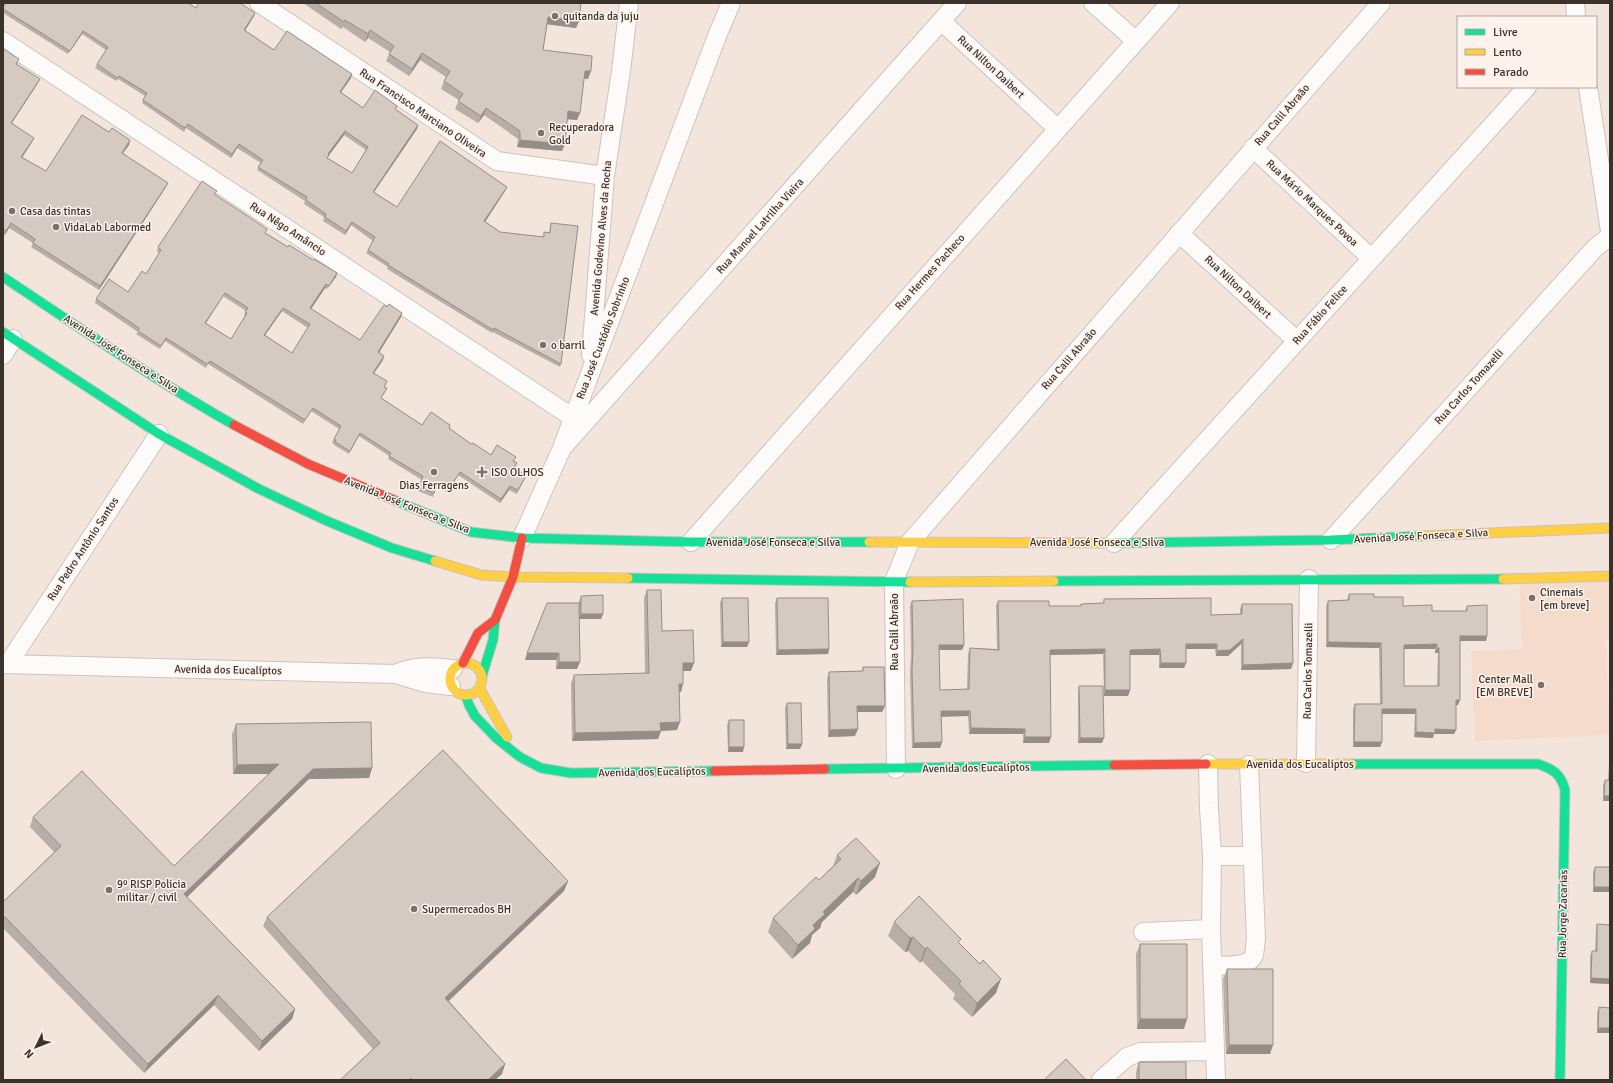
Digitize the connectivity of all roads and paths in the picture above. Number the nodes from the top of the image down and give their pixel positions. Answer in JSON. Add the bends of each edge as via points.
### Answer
{"nodes":[{"id":1,"x":259,"y":3,"type":"edge"},
{"id":2,"x":629,"y":3,"type":"edge"},
{"id":3,"x":731,"y":3,"type":"edge"},
{"id":4,"x":746,"y":3,"type":"edge"},
{"id":5,"x":957,"y":3,"type":"edge"},
{"id":6,"x":1093,"y":3,"type":"edge"},
{"id":7,"x":1170,"y":3,"type":"edge"},
{"id":8,"x":1381,"y":3,"type":"edge"},
{"id":9,"x":1575,"y":3,"type":"edge"},
{"id":10,"x":1576,"y":16,"type":"edge"},
{"id":11,"x":941,"y":21,"type":"junction"},
{"id":12,"x":717,"y":36,"type":"junction"},
{"id":13,"x":3,"y":41,"type":"edge"},
{"id":14,"x":1136,"y":41,"type":"junction"},
{"id":15,"x":1526,"y":88,"type":"edge"},
{"id":16,"x":1588,"y":88,"type":"edge"},
{"id":17,"x":1058,"y":129,"type":"junction"},
{"id":18,"x":1253,"y":148,"type":"junction"},
{"id":19,"x":605,"y":176,"type":"junction"},
{"id":20,"x":1610,"y":231,"type":"edge"},
{"id":21,"x":1179,"y":233,"type":"junction"},
{"id":22,"x":1610,"y":236,"type":"edge"},
{"id":23,"x":1372,"y":258,"type":"junction"},
{"id":24,"x":3,"y":276,"type":"edge"},
{"id":25,"x":8,"y":336,"type":"edge"},
{"id":26,"x":1297,"y":341,"type":"junction"},
{"id":27,"x":3,"y":355,"type":"edge"},
{"id":28,"x":589,"y":378,"type":"junction"},
{"id":29,"x":572,"y":417,"type":"junction"},
{"id":30,"x":158,"y":434,"type":"junction"},
{"id":31,"x":562,"y":448,"type":"junction"},
{"id":32,"x":1610,"y":528,"type":"edge"},
{"id":33,"x":522,"y":538,"type":"junction"},
{"id":34,"x":1330,"y":540,"type":"junction"},
{"id":35,"x":691,"y":542,"type":"junction"},
{"id":36,"x":910,"y":542,"type":"junction"},
{"id":37,"x":1114,"y":543,"type":"junction"},
{"id":38,"x":1610,"y":576,"type":"edge"},
{"id":39,"x":513,"y":577,"type":"junction"},
{"id":40,"x":1309,"y":580,"type":"junction"},
{"id":41,"x":894,"y":581,"type":"junction"},
{"id":42,"x":495,"y":620,"type":"junction"},
{"id":43,"x":6,"y":664,"type":"edge"},
{"id":44,"x":482,"y":676,"type":"junction"},
{"id":45,"x":456,"y":679,"type":"junction"},
{"id":46,"x":480,"y":689,"type":"junction"},
{"id":47,"x":518,"y":756,"type":"junction"},
{"id":48,"x":1306,"y":763,"type":"junction"},
{"id":49,"x":1208,"y":764,"type":"junction"},
{"id":50,"x":1538,"y":764,"type":"joint"},
{"id":51,"x":1249,"y":765,"type":"junction"},
{"id":52,"x":896,"y":769,"type":"junction"},
{"id":53,"x":1212,"y":856,"type":"junction"},
{"id":54,"x":1253,"y":856,"type":"junction"},
{"id":55,"x":1211,"y":929,"type":"junction"},
{"id":56,"x":1143,"y":932,"type":"dead end"},
{"id":57,"x":1213,"y":966,"type":"junction"},
{"id":58,"x":1214,"y":1051,"type":"junction"},
{"id":59,"x":1101,"y":1080,"type":"edge"},
{"id":60,"x":1216,"y":1080,"type":"edge"},
{"id":61,"x":1560,"y":1080,"type":"edge"}],
"edges":[{"from":1,"to":19,"type":"street","name":"Rua Francisco Marciano Oliveira","via":[[497,161]]},
{"from":2,"to":19,"type":"street","name":"Avenida Godevino Alves da Rocha"},
{"from":3,"to":12,"type":"street","name":"Rua José Custódio Sobrinho"},
{"from":4,"to":12,"type":"street"},
{"from":5,"to":11,"type":"street","name":"Rua Manoel Latrilha Vieira"},
{"from":6,"to":14,"type":"street"},
{"from":7,"to":14,"type":"street","name":"Rua Hermes Pacheco"},
{"from":8,"to":18,"type":"street","name":"Rua Calil Abraão"},
{"from":9,"to":10,"type":"street"},
{"from":11,"to":17,"type":"street","name":"Rua Nilton Daibert"},
{"from":11,"to":31,"type":"street","name":"Rua Manoel Latrilha Vieira"},
{"from":12,"to":28,"type":"street","name":"Rua José Custódio Sobrinho"},
{"from":13,"to":29,"type":"street","name":"Rua Nêgo Amâncio"},
{"from":14,"to":17,"type":"street","name":"Rua Hermes Pacheco"},
{"from":15,"to":23,"type":"street","name":"Rua Fábio Felice"},
{"from":16,"to":20,"type":"street"},
{"from":17,"to":35,"type":"street","name":"Rua Hermes Pacheco"},
{"from":18,"to":21,"type":"street","name":"Rua Calil Abraão"},
{"from":18,"to":23,"type":"street","name":"Rua Mário Marques Povoa"},
{"from":19,"to":28,"type":"street","name":"Avenida Godevino Alves da Rocha"},
{"from":21,"to":26,"type":"street","name":"Rua Nilton Daibert"},
{"from":21,"to":36,"type":"street","name":"Rua Calil Abraão"},
{"from":22,"to":34,"type":"street","name":"Rua Carlos Tomazelli","via":[[1595,248]]},
{"from":23,"to":26,"type":"street","name":"Rua Fábio Felice"},
{"from":24,"to":33,"type":"main road","name":"Avenida José Fonseca e Silva","via":[[194,402],[308,464],[471,532]]},
{"from":25,"to":27,"type":"street"},
{"from":25,"to":30,"type":"main road"},
{"from":26,"to":37,"type":"street","name":"Rua Fábio Felice"},
{"from":28,"to":29,"type":"street","name":"Rua José Custódio Sobrinho"},
{"from":29,"to":31,"type":"street","name":"Rua José Custódio Sobrinho"},
{"from":30,"to":39,"type":"main road","via":[[259,489],[392,548],[481,575]]},
{"from":30,"to":43,"type":"street","name":"Rua Pedro Antônio Santos"},
{"from":31,"to":33,"type":"street","name":"Rua José Custódio Sobrinho"},
{"from":32,"to":34,"type":"main road","name":"Avenida José Fonseca e Silva"},
{"from":33,"to":35,"type":"main road","name":"Avenida José Fonseca e Silva"},
{"from":33,"to":39,"type":"main road","name":"Rua José Custódio Sobrinho"},
{"from":34,"to":37,"type":"main road","name":"Avenida José Fonseca e Silva"},
{"from":35,"to":36,"type":"main road","name":"Avenida José Fonseca e Silva"},
{"from":36,"to":37,"type":"main road","name":"Avenida José Fonseca e Silva"},
{"from":36,"to":41,"type":"street","name":"Rua Calil Abraão"},
{"from":38,"to":40,"type":"main road"},
{"from":39,"to":41,"type":"main road"},
{"from":39,"to":42,"type":"main road","name":"Rua José Custódio Sobrinho"},
{"from":40,"to":41,"type":"main road"},
{"from":40,"to":48,"type":"street","name":"Rua Carlos Tomazelli"},
{"from":41,"to":52,"type":"street","name":"Rua Calil Abraão"},
{"from":42,"to":44,"type":"main road","via":[[493,640]]},
{"from":42,"to":45,"type":"main road","name":"Rua José Custódio Sobrinho","via":[[478,634]]},
{"from":43,"to":45,"type":"street","name":"Avenida dos Eucalíptos","via":[[396,674],[408,668],[430,667]]},
{"from":44,"to":45,"type":"main road","via":[[474,665]]},
{"from":44,"to":46,"type":"main road"},
{"from":45,"to":46,"type":"main road","via":[[475,693]]},
{"from":45,"to":47,"type":"main road","name":"Avenida dos Eucalíptos","via":[[471,711],[494,736]]},
{"from":46,"to":47,"type":"main road"},
{"from":47,"to":52,"type":"main road","name":"Avenida dos Eucalíptos","via":[[540,768],[571,774]]},
{"from":48,"to":50,"type":"main road","name":"Avenida dos Eucalíptos"},
{"from":48,"to":51,"type":"main road","name":"Avenida dos Eucalíptos"},
{"from":49,"to":51,"type":"main road","name":"Avenida dos Eucalíptos"},
{"from":49,"to":52,"type":"main road","name":"Avenida dos Eucalíptos"},
{"from":49,"to":53,"type":"street"},
{"from":50,"to":61,"type":"main road","name":"Rua Jorge Zacarias","via":[[1552,768],[1563,778],[1565,790]]},
{"from":51,"to":54,"type":"street"},
{"from":53,"to":54,"type":"street"},
{"from":53,"to":55,"type":"street"},
{"from":54,"to":57,"type":"street","via":[[1256,939],[1254,954],[1250,961],[1243,964]]},
{"from":55,"to":56,"type":"street"},
{"from":55,"to":57,"type":"street"},
{"from":57,"to":58,"type":"street"},
{"from":58,"to":59,"type":"street","via":[[1140,1052],[1127,1057]]},
{"from":58,"to":60,"type":"street"}]}
